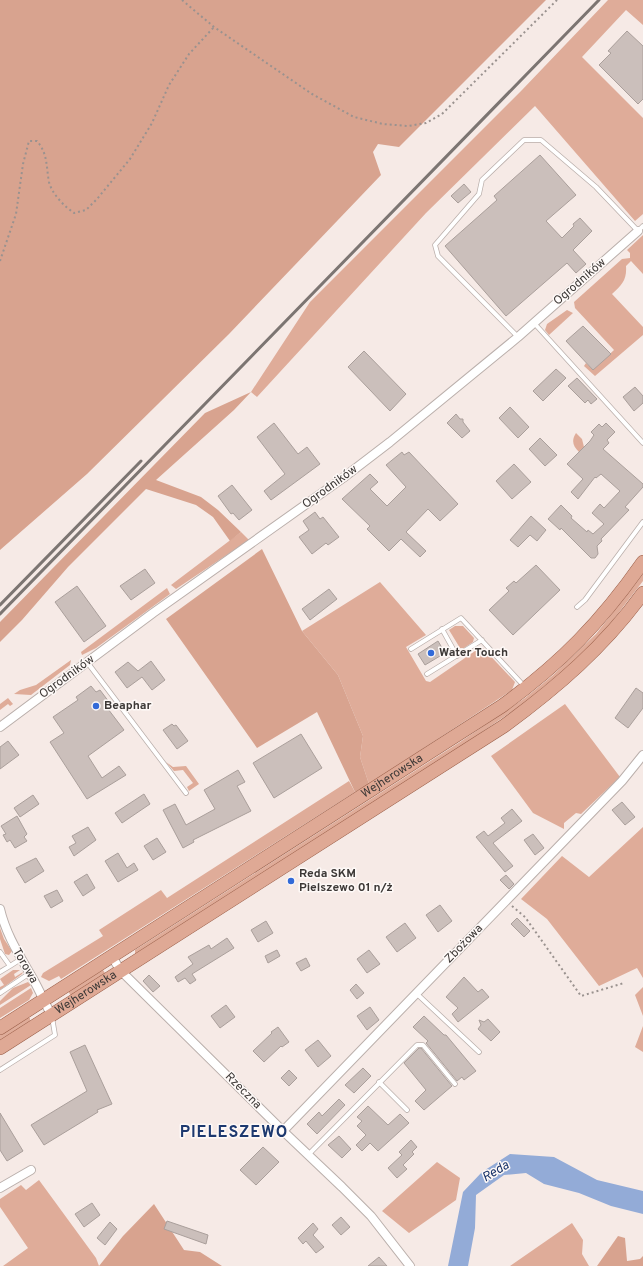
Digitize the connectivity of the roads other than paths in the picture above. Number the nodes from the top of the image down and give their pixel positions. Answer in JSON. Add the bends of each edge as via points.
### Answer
{"nodes":[{"id":1,"x":640,"y":228,"type":"edge"},
{"id":2,"x":534,"y":323,"type":"junction"},
{"id":3,"x":518,"y":337,"type":"junction"},
{"id":4,"x":643,"y":443,"type":"edge"},
{"id":5,"x":643,"y":522,"type":"edge"},
{"id":6,"x":643,"y":562,"type":"edge"},
{"id":7,"x":643,"y":592,"type":"edge"},
{"id":8,"x":577,"y":607,"type":"dead end"},
{"id":9,"x":442,"y":629,"type":"junction"},
{"id":10,"x":482,"y":640,"type":"junction"},
{"id":11,"x":411,"y":649,"type":"dead end"},
{"id":12,"x":457,"y":656,"type":"junction"},
{"id":13,"x":88,"y":662,"type":"junction"},
{"id":14,"x":427,"y":674,"type":"dead end"},
{"id":15,"x":526,"y":688,"type":"junction"},
{"id":16,"x":0,"y":727,"type":"edge"},
{"id":17,"x":643,"y":755,"type":"edge"},
{"id":18,"x":186,"y":793,"type":"dead end"},
{"id":19,"x":0,"y":909,"type":"edge"},
{"id":20,"x":0,"y":952,"type":"edge"},
{"id":21,"x":112,"y":957,"type":"junction"},
{"id":22,"x":22,"y":959,"type":"junction"},
{"id":23,"x":10,"y":966,"type":"junction"},
{"id":24,"x":121,"y":971,"type":"junction"},
{"id":25,"x":0,"y":972,"type":"edge"},
{"id":26,"x":30,"y":973,"type":"junction"},
{"id":27,"x":0,"y":993,"type":"edge"},
{"id":28,"x":417,"y":994,"type":"junction"},
{"id":29,"x":43,"y":1000,"type":"junction"},
{"id":30,"x":52,"y":1016,"type":"junction"},
{"id":31,"x":0,"y":1028,"type":"edge"},
{"id":32,"x":0,"y":1048,"type":"edge"},
{"id":33,"x":479,"y":1052,"type":"dead end"},
{"id":34,"x":0,"y":1070,"type":"edge"},
{"id":35,"x":379,"y":1082,"type":"junction"},
{"id":36,"x":455,"y":1084,"type":"dead end"},
{"id":37,"x":407,"y":1110,"type":"dead end"},
{"id":38,"x":283,"y":1131,"type":"junction"},
{"id":39,"x":308,"y":1155,"type":"junction"},
{"id":40,"x":31,"y":1170,"type":"dead end"},
{"id":41,"x":0,"y":1188,"type":"edge"},
{"id":42,"x":410,"y":1266,"type":"edge"}],
"edges":[{"from":1,"to":2,"type":"street","name":"Ogrodników"},
{"from":1,"to":3,"type":"lane","via":[[541,140],[524,140],[482,180],[479,194],[434,245],[438,256]]},
{"from":2,"to":3,"type":"street","name":"Ogrodników"},
{"from":2,"to":4,"type":"lane"},
{"from":3,"to":13,"type":"street","name":"Ogrodników","via":[[343,478]]},
{"from":5,"to":8,"type":"lane","via":[[585,600]]},
{"from":6,"to":15,"type":"main road","name":"Wejherowska","via":[[588,633],[555,665]]},
{"from":7,"to":24,"type":"main road","name":"Wejherowska","via":[[610,635],[576,668],[521,713]]},
{"from":9,"to":10,"type":"lane","via":[[461,618]]},
{"from":9,"to":11,"type":"lane"},
{"from":9,"to":12,"type":"lane"},
{"from":10,"to":12,"type":"lane"},
{"from":10,"to":15,"type":"lane"},
{"from":12,"to":14,"type":"lane"},
{"from":13,"to":16,"type":"street","name":"Ogrodników"},
{"from":13,"to":18,"type":"lane"},
{"from":15,"to":21,"type":"main road","name":"Wejherowska","via":[[478,722]]},
{"from":17,"to":28,"type":"street","name":"Zbożowa","via":[[622,781]]},
{"from":19,"to":22,"type":"street","name":"Torowa","via":[[4,926]]},
{"from":20,"to":23,"type":"lane"},
{"from":21,"to":24,"type":"street","name":"Wejherowska"},
{"from":21,"to":29,"type":"main road","name":"Wejherowska"},
{"from":22,"to":23,"type":"lane"},
{"from":22,"to":26,"type":"street","name":"Torowa"},
{"from":23,"to":25,"type":"lane"},
{"from":24,"to":30,"type":"main road","name":"Wejherowska"},
{"from":24,"to":38,"type":"street","name":"Rzeczna"},
{"from":26,"to":27,"type":"lane"},
{"from":26,"to":29,"type":"street","name":"Torowa"},
{"from":28,"to":33,"type":"lane"},
{"from":28,"to":38,"type":"street","name":"Zbożowa"},
{"from":29,"to":30,"type":"street","name":"Wejherowska"},
{"from":29,"to":31,"type":"main road","name":"Wejherowska"},
{"from":30,"to":32,"type":"main road","name":"Wejherowska"},
{"from":30,"to":34,"type":"lane","via":[[55,1035]]},
{"from":35,"to":36,"type":"lane","via":[[417,1045],[423,1045]]},
{"from":35,"to":37,"type":"lane"},
{"from":35,"to":39,"type":"lane"},
{"from":38,"to":39,"type":"street","name":"Rzeczna"},
{"from":39,"to":42,"type":"street","name":"Rzeczna","via":[[371,1216]]},
{"from":40,"to":41,"type":"street"}]}
